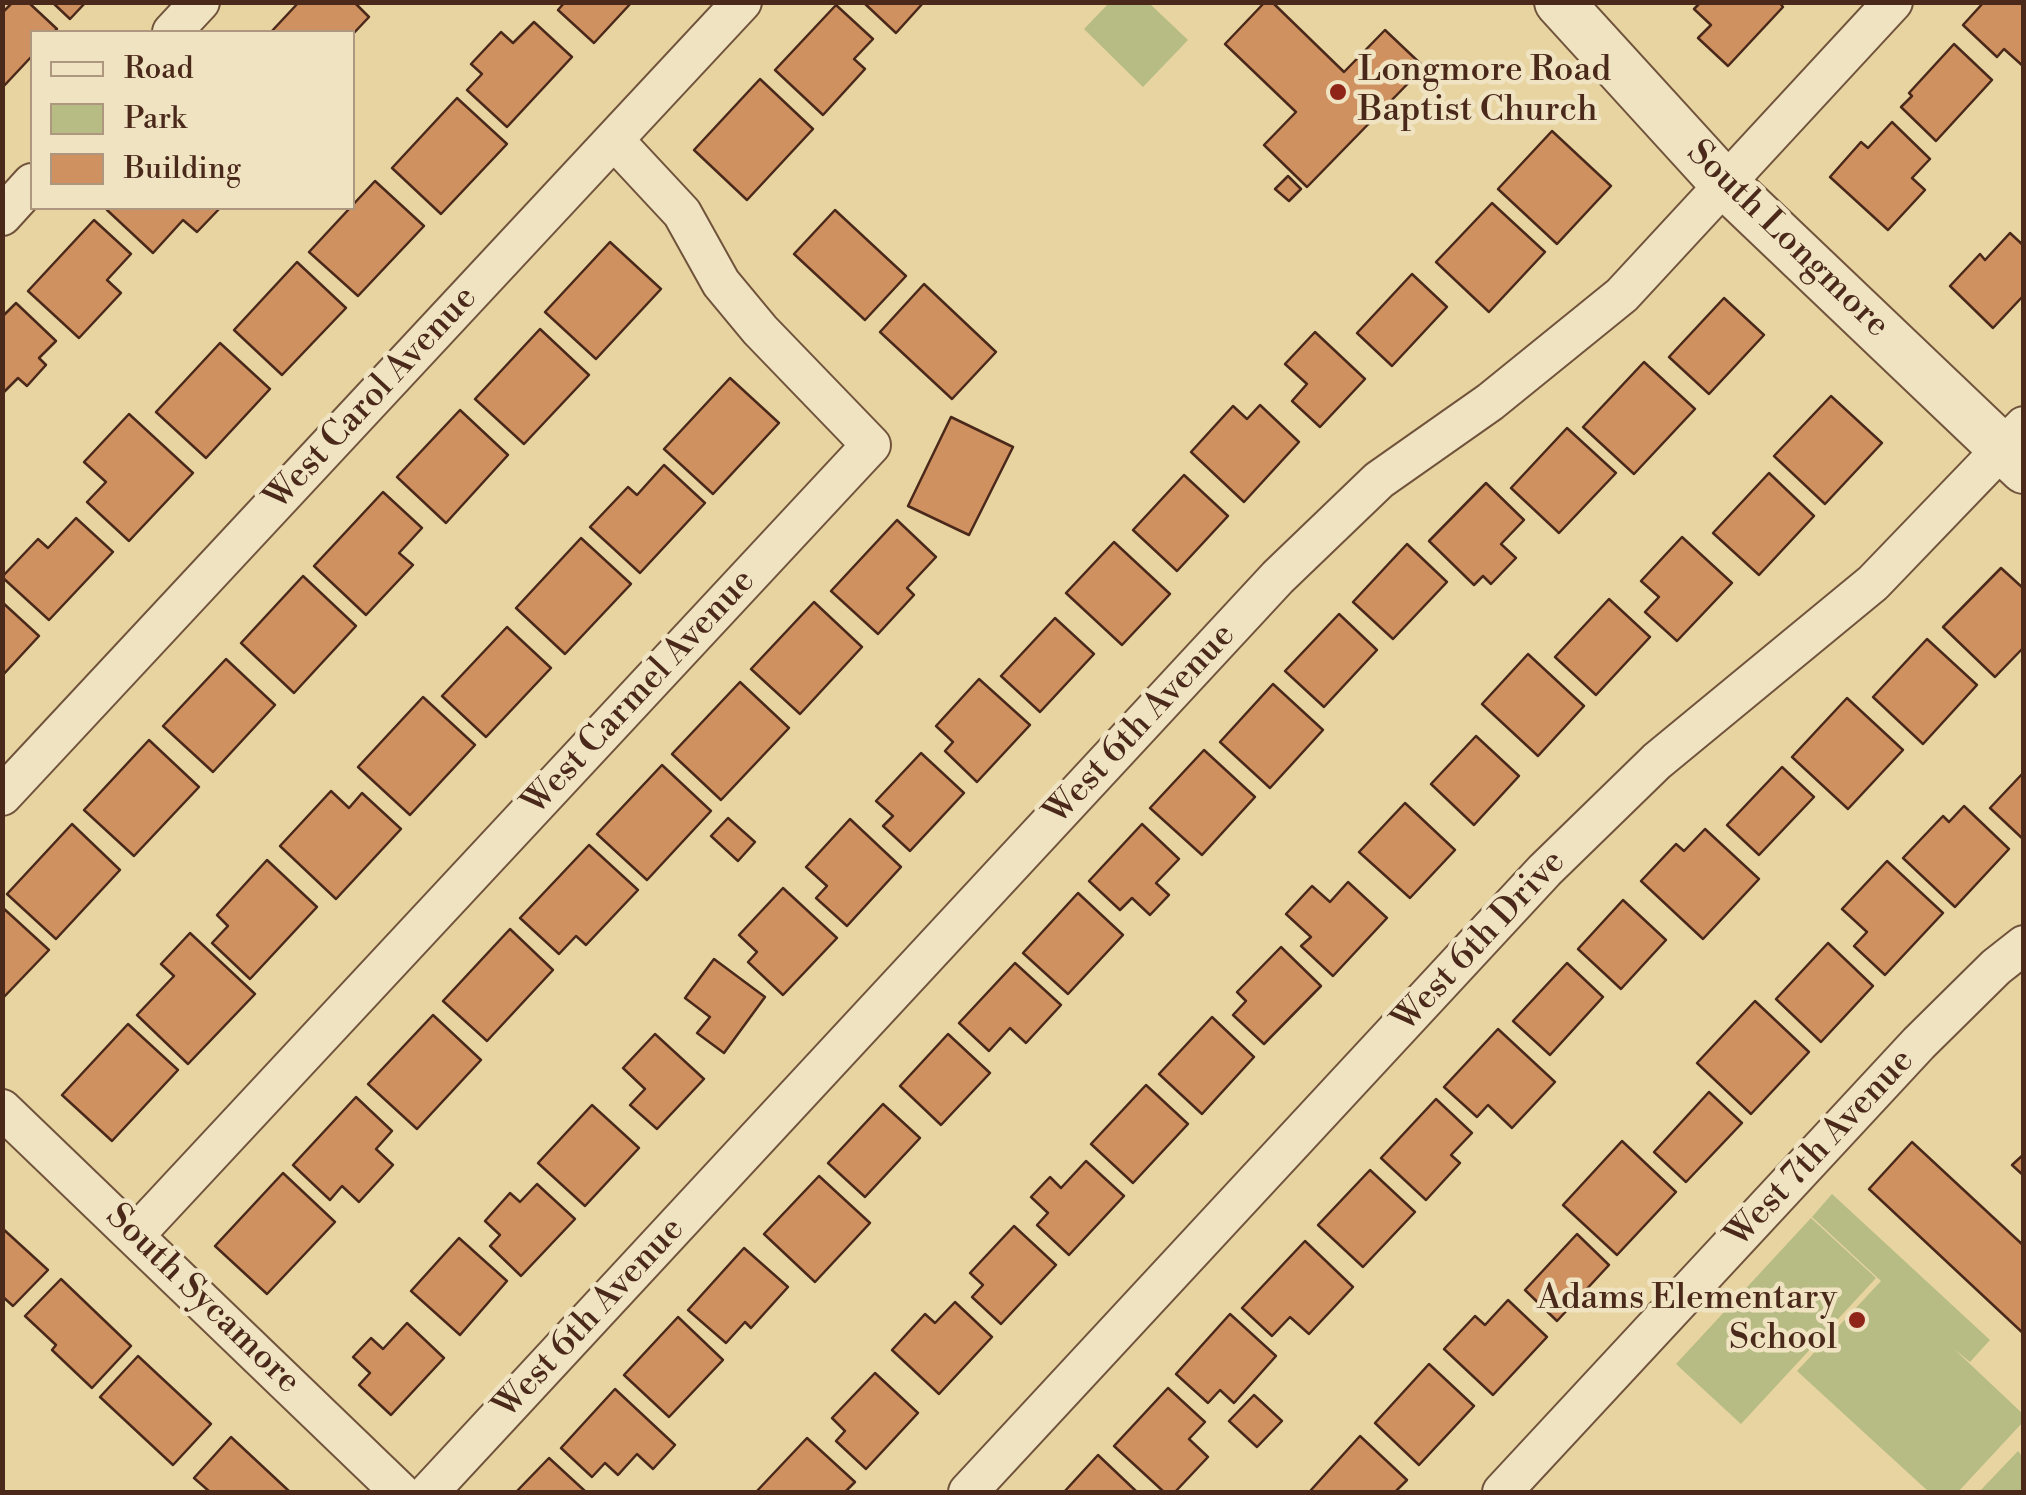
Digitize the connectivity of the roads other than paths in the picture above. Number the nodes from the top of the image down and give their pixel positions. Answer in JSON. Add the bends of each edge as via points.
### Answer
{"nodes":[{"id":1,"x":200,"y":2,"type":"edge"},
{"id":2,"x":742,"y":2,"type":"edge"},
{"id":3,"x":1560,"y":2,"type":"edge"},
{"id":4,"x":1893,"y":2,"type":"edge"},
{"id":5,"x":174,"y":30,"type":"edge"},
{"id":6,"x":614,"y":140,"type":"junction"},
{"id":7,"x":1725,"y":184,"type":"junction"},
{"id":8,"x":30,"y":185,"type":"edge"},
{"id":9,"x":2,"y":216,"type":"edge"},
{"id":10,"x":2017,"y":448,"type":"edge"},
{"id":11,"x":2,"y":796,"type":"edge"},
{"id":12,"x":2024,"y":945,"type":"edge"},
{"id":13,"x":2,"y":1109,"type":"edge"},
{"id":14,"x":135,"y":1234,"type":"junction"},
{"id":15,"x":400,"y":1492,"type":"edge"},
{"id":16,"x":430,"y":1492,"type":"edge"},
{"id":17,"x":968,"y":1492,"type":"edge"},
{"id":18,"x":1502,"y":1492,"type":"edge"}],
"edges":[{"from":1,"to":5,"type":"street"},
{"from":2,"to":6,"type":"street","name":"West Carol Avenue"},
{"from":3,"to":7,"type":"street","name":"South Longmore"},
{"from":4,"to":7,"type":"street","name":"West 6th Avenue"},
{"from":6,"to":11,"type":"street","name":"West Carol Avenue"},
{"from":6,"to":14,"type":"street","name":"West Carmel Avenue","via":[[682,214],[721,283],[760,330],[871,445]]},
{"from":7,"to":10,"type":"street","name":"South Longmore"},
{"from":7,"to":16,"type":"street","name":"West 6th Avenue","via":[[1622,295],[1490,402],[1379,480],[1278,577]]},
{"from":8,"to":9,"type":"street"},
{"from":10,"to":17,"type":"street","name":"West 6th Drive","via":[[1873,583],[1658,761],[1545,870]]},
{"from":12,"to":18,"type":"street","name":"West 7th Avenue","via":[[1919,1043]]},
{"from":13,"to":14,"type":"street","name":"South Sycamore"},
{"from":14,"to":15,"type":"street","name":"South Sycamore"}]}
